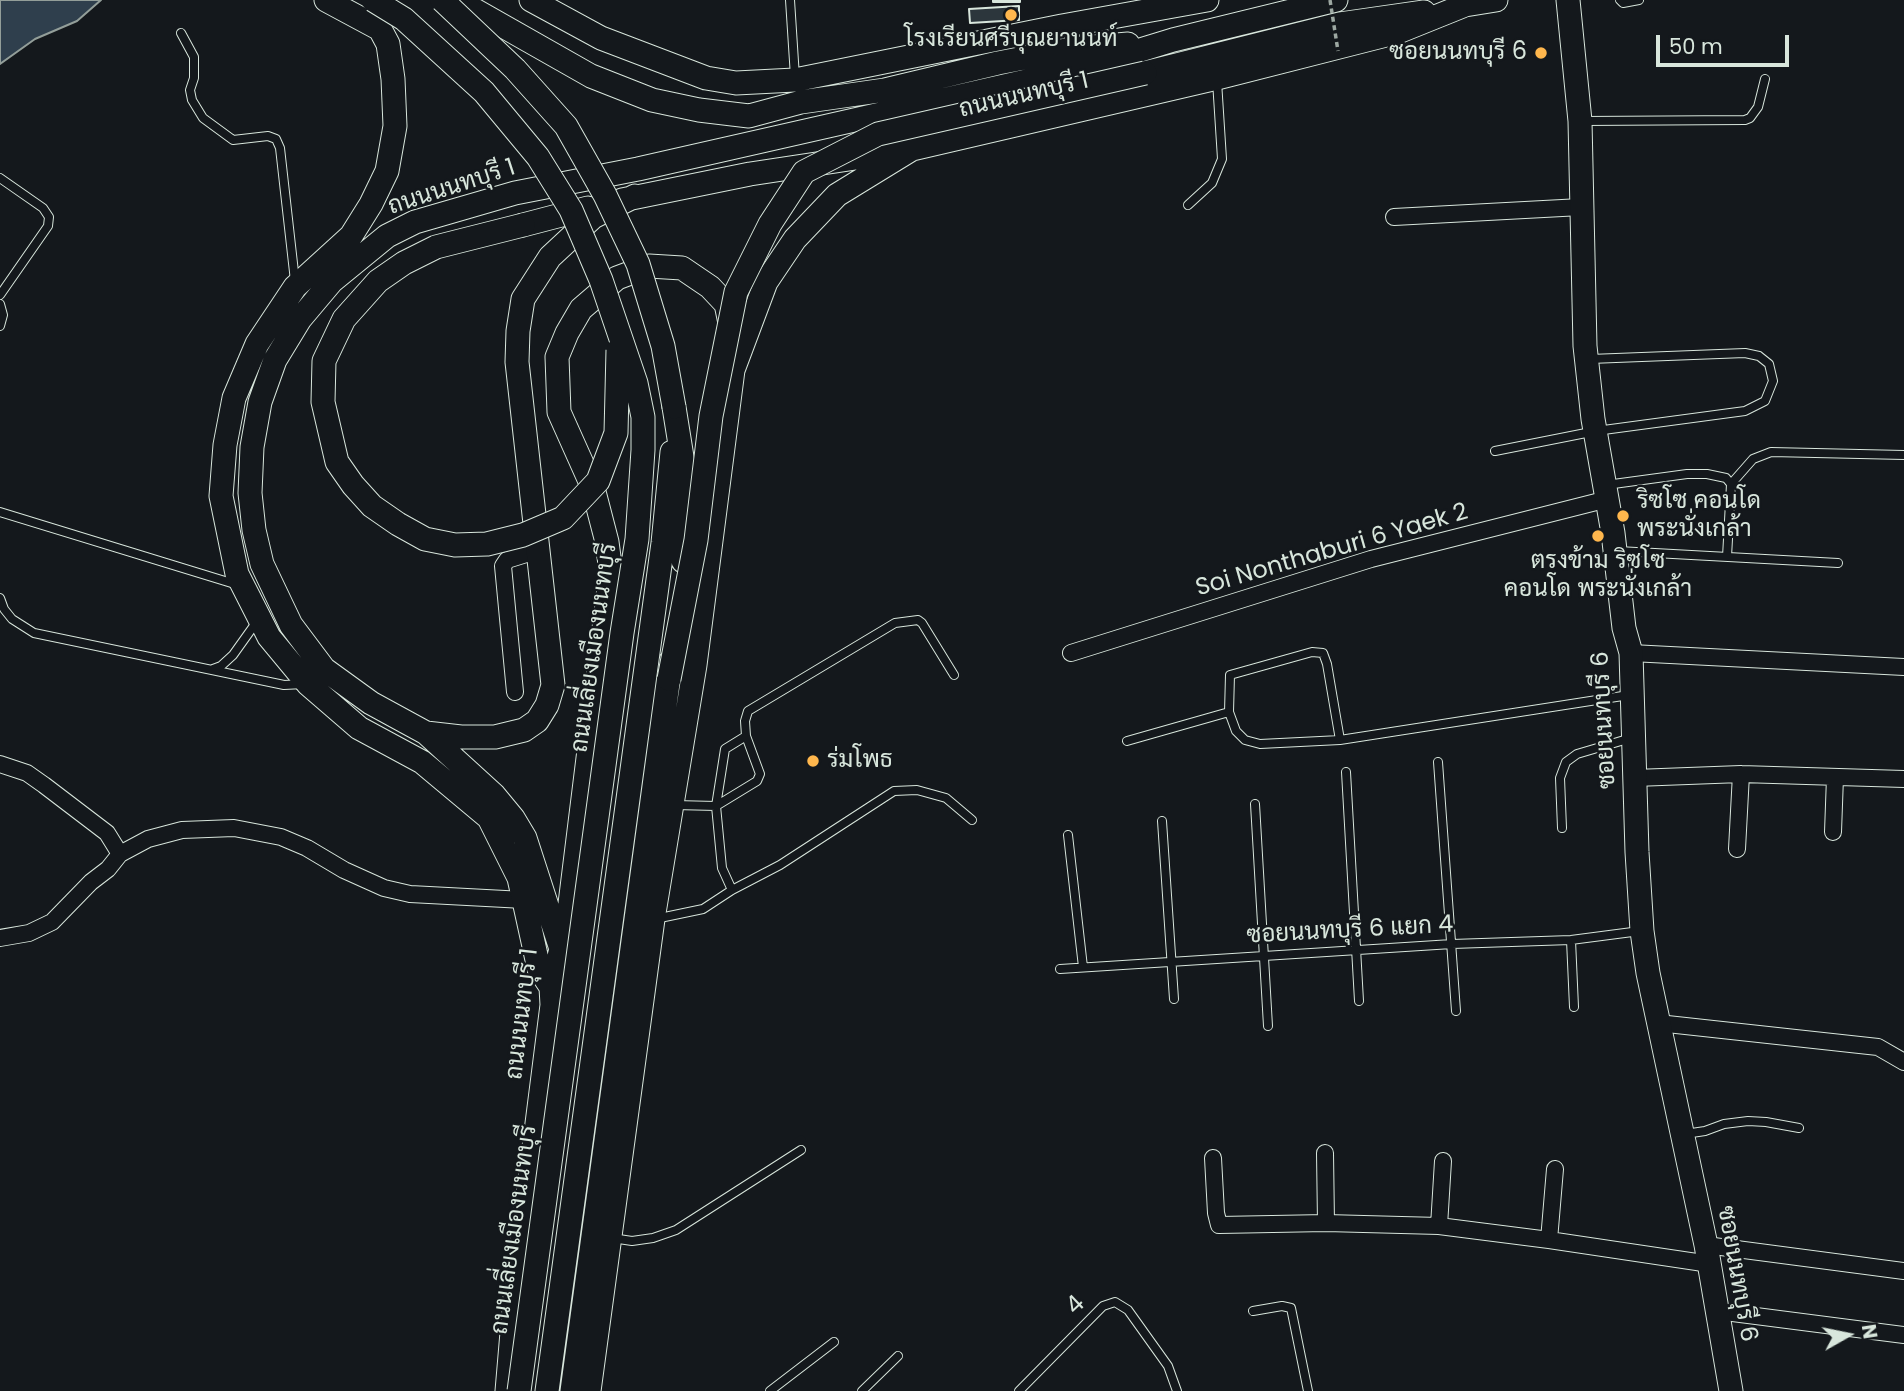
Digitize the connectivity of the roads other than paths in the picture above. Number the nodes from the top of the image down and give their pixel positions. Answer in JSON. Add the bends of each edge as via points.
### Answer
{"nodes":[{"id":1,"x":326,"y":0,"type":"edge"},
{"id":2,"x":373,"y":0,"type":"edge"},
{"id":3,"x":442,"y":0,"type":"edge"},
{"id":4,"x":457,"y":0,"type":"edge"},
{"id":5,"x":531,"y":0,"type":"edge"},
{"id":6,"x":790,"y":0,"type":"edge"},
{"id":7,"x":1207,"y":0,"type":"edge"},
{"id":8,"x":1336,"y":0,"type":"edge"},
{"id":9,"x":1496,"y":0,"type":"edge"},
{"id":10,"x":1568,"y":0,"type":"edge"},
{"id":11,"x":1620,"y":0,"type":"edge"},
{"id":12,"x":1639,"y":0,"type":"edge"},
{"id":13,"x":1154,"y":5,"type":"edge"},
{"id":14,"x":1465,"y":5,"type":"junction"},
{"id":15,"x":181,"y":33,"type":"dead end"},
{"id":16,"x":1173,"y":40,"type":"junction"},
{"id":17,"x":1217,"y":78,"type":"junction"},
{"id":18,"x":1765,"y":79,"type":"dead end"},
{"id":19,"x":795,"y":80,"type":"junction"},
{"id":20,"x":1580,"y":121,"type":"junction"},
{"id":21,"x":912,"y":149,"type":"junction"},
{"id":22,"x":0,"y":178,"type":"edge"},
{"id":23,"x":635,"y":196,"type":"junction"},
{"id":24,"x":1188,"y":205,"type":"dead end"},
{"id":25,"x":1581,"y":207,"type":"junction"},
{"id":26,"x":1394,"y":217,"type":"dead end"},
{"id":27,"x":295,"y":288,"type":"junction"},
{"id":28,"x":0,"y":295,"type":"edge"},
{"id":29,"x":0,"y":304,"type":"edge"},
{"id":30,"x":617,"y":323,"type":"junction"},
{"id":31,"x":0,"y":326,"type":"edge"},
{"id":32,"x":1587,"y":359,"type":"junction"},
{"id":33,"x":733,"y":370,"type":"junction"},
{"id":34,"x":674,"y":407,"type":"junction"},
{"id":35,"x":1596,"y":431,"type":"junction"},
{"id":36,"x":1495,"y":451,"type":"dead end"},
{"id":37,"x":1904,"y":454,"type":"edge"},
{"id":38,"x":1731,"y":484,"type":"junction"},
{"id":39,"x":1607,"y":492,"type":"junction"},
{"id":40,"x":0,"y":512,"type":"edge"},
{"id":41,"x":539,"y":550,"type":"junction"},
{"id":42,"x":1615,"y":551,"type":"junction"},
{"id":43,"x":1727,"y":557,"type":"junction"},
{"id":44,"x":1839,"y":563,"type":"dead end"},
{"id":45,"x":243,"y":586,"type":"junction"},
{"id":46,"x":0,"y":598,"type":"edge"},
{"id":47,"x":2,"y":610,"type":"edge"},
{"id":48,"x":260,"y":618,"type":"junction"},
{"id":49,"x":1071,"y":653,"type":"dead end"},
{"id":50,"x":1632,"y":653,"type":"junction"},
{"id":51,"x":1904,"y":667,"type":"edge"},
{"id":52,"x":210,"y":670,"type":"junction"},
{"id":53,"x":954,"y":675,"type":"dead end"},
{"id":54,"x":669,"y":680,"type":"junction"},
{"id":55,"x":308,"y":684,"type":"junction"},
{"id":56,"x":515,"y":692,"type":"dead end"},
{"id":57,"x":1632,"y":694,"type":"junction"},
{"id":58,"x":1229,"y":712,"type":"junction"},
{"id":59,"x":426,"y":733,"type":"junction"},
{"id":60,"x":746,"y":736,"type":"junction"},
{"id":61,"x":1633,"y":737,"type":"junction"},
{"id":62,"x":1340,"y":740,"type":"junction"},
{"id":63,"x":1127,"y":741,"type":"dead end"},
{"id":64,"x":1438,"y":762,"type":"dead end"},
{"id":65,"x":0,"y":764,"type":"edge"},
{"id":66,"x":1346,"y":772,"type":"dead end"},
{"id":67,"x":1741,"y":774,"type":"junction"},
{"id":68,"x":1835,"y":777,"type":"junction"},
{"id":69,"x":1635,"y":778,"type":"junction"},
{"id":70,"x":1904,"y":779,"type":"edge"},
{"id":71,"x":1255,"y":804,"type":"dead end"},
{"id":72,"x":673,"y":805,"type":"junction"},
{"id":73,"x":716,"y":806,"type":"junction"},
{"id":74,"x":972,"y":820,"type":"dead end"},
{"id":75,"x":1162,"y":821,"type":"dead end"},
{"id":76,"x":1562,"y":828,"type":"dead end"},
{"id":77,"x":1833,"y":832,"type":"dead end"},
{"id":78,"x":1068,"y":835,"type":"dead end"},
{"id":79,"x":1737,"y":849,"type":"dead end"},
{"id":80,"x":120,"y":854,"type":"junction"},
{"id":81,"x":732,"y":890,"type":"junction"},
{"id":82,"x":524,"y":900,"type":"junction"},
{"id":83,"x":653,"y":919,"type":"junction"},
{"id":84,"x":1642,"y":931,"type":"junction"},
{"id":85,"x":0,"y":938,"type":"edge"},
{"id":86,"x":1571,"y":940,"type":"junction"},
{"id":87,"x":1452,"y":944,"type":"junction"},
{"id":88,"x":561,"y":949,"type":"junction"},
{"id":89,"x":1357,"y":950,"type":"junction"},
{"id":90,"x":1265,"y":955,"type":"junction"},
{"id":91,"x":1173,"y":962,"type":"junction"},
{"id":92,"x":1083,"y":967,"type":"junction"},
{"id":93,"x":1060,"y":969,"type":"dead end"},
{"id":94,"x":551,"y":987,"type":"junction"},
{"id":95,"x":1174,"y":999,"type":"dead end"},
{"id":96,"x":1359,"y":1001,"type":"dead end"},
{"id":97,"x":1574,"y":1007,"type":"dead end"},
{"id":98,"x":1456,"y":1011,"type":"dead end"},
{"id":99,"x":1658,"y":1023,"type":"junction"},
{"id":100,"x":1268,"y":1026,"type":"dead end"},
{"id":101,"x":1904,"y":1062,"type":"edge"},
{"id":102,"x":1799,"y":1128,"type":"dead end"},
{"id":103,"x":1682,"y":1135,"type":"junction"},
{"id":104,"x":801,"y":1150,"type":"dead end"},
{"id":105,"x":1325,"y":1153,"type":"dead end"},
{"id":106,"x":1213,"y":1158,"type":"dead end"},
{"id":107,"x":1443,"y":1161,"type":"dead end"},
{"id":108,"x":1555,"y":1170,"type":"dead end"},
{"id":109,"x":1326,"y":1223,"type":"junction"},
{"id":110,"x":1439,"y":1226,"type":"junction"},
{"id":111,"x":609,"y":1238,"type":"junction"},
{"id":112,"x":1549,"y":1240,"type":"junction"},
{"id":113,"x":1708,"y":1255,"type":"junction"},
{"id":114,"x":1904,"y":1271,"type":"edge"},
{"id":115,"x":1253,"y":1311,"type":"dead end"},
{"id":116,"x":1717,"y":1311,"type":"junction"},
{"id":117,"x":1904,"y":1335,"type":"edge"},
{"id":118,"x":834,"y":1342,"type":"dead end"},
{"id":119,"x":898,"y":1356,"type":"dead end"},
{"id":120,"x":507,"y":1391,"type":"edge"},
{"id":121,"x":519,"y":1391,"type":"edge"},
{"id":122,"x":547,"y":1391,"type":"edge"},
{"id":123,"x":572,"y":1391,"type":"edge"},
{"id":124,"x":589,"y":1391,"type":"edge"},
{"id":125,"x":770,"y":1391,"type":"edge"},
{"id":126,"x":862,"y":1391,"type":"edge"},
{"id":127,"x":1018,"y":1391,"type":"edge"},
{"id":128,"x":1177,"y":1391,"type":"edge"},
{"id":129,"x":1308,"y":1391,"type":"edge"},
{"id":130,"x":1731,"y":1391,"type":"edge"}],
"edges":[{"from":1,"to":27,"type":"main road","via":[[380,29],[388,44],[394,79],[395,126],[387,171],[371,204],[351,236]]},
{"from":2,"to":30,"type":"main road","name":"ถนนเลี่ยงเมืองนนทบุรี","bridge":true,"via":[[404,19],[484,92],[538,157],[571,210]]},
{"from":3,"to":34,"type":"main road","bridge":true,"via":[[516,69],[566,126],[638,264],[663,346]]},
{"from":4,"to":16,"type":"main road","via":[[591,76],[652,100],[749,116],[1071,49]]},
{"from":5,"to":19,"type":"main road","via":[[601,38],[706,78],[736,83]]},
{"from":6,"to":19,"type":"lane"},
{"from":7,"to":13,"type":"main road"},
{"from":8,"to":16,"type":"main road","name":"ถนนนนทบุรี 1"},
{"from":9,"to":14,"type":"main road","name":"ถนนนนทบุรี 1"},
{"from":10,"to":20,"type":"main road","name":"ซอยนนทบุรี 6"},
{"from":11,"to":12,"type":"lane"},
{"from":13,"to":19,"type":"main road"},
{"from":14,"to":17,"type":"main road","name":"ถนนนนทบุรี 1","via":[[1398,32]]},
{"from":14,"to":54,"type":"main road","bridge":true,"via":[[1340,24],[878,134],[804,172],[770,224],[736,292],[711,416],[696,540]]},
{"from":15,"to":27,"type":"lane","via":[[194,57],[190,90],[202,118],[233,140],[276,139]]},
{"from":16,"to":59,"type":"main road","name":"ถนนนนทบุรี 1","via":[[1075,70],[502,197],[415,222],[387,236],[331,281],[275,360],[260,402],[252,447],[254,530],[262,564],[290,625],[324,669],[370,703]]},
{"from":17,"to":21,"type":"main road","name":"ถนนนนทบุรี 1"},
{"from":17,"to":24,"type":"lane","via":[[1222,159],[1212,183]]},
{"from":18,"to":20,"type":"lane","via":[[1758,107],[1745,120]]},
{"from":20,"to":25,"type":"main road","name":"ซอยนนทบุรี 6"},
{"from":21,"to":23,"type":"main road"},
{"from":21,"to":33,"type":"main road","name":"ถนนนนทบุรี 1","via":[[837,195],[794,239],[766,282]]},
{"from":22,"to":28,"type":"lane","via":[[49,216],[48,226]]},
{"from":23,"to":30,"type":"main road","bridge":true,"via":[[436,247],[378,281],[344,319],[324,362],[323,402],[337,462],[372,506],[425,538],[487,544],[563,518],[598,481],[616,433]]},
{"from":23,"to":41,"type":"main road","via":[[593,218],[567,241],[550,257],[523,299],[517,362]]},
{"from":25,"to":26,"type":"street"},
{"from":25,"to":32,"type":"main road","name":"ซอยนนทบุรี 6"},
{"from":27,"to":45,"type":"main road","via":[[257,344],[234,398],[225,445],[222,496]]},
{"from":29,"to":31,"type":"lane"},
{"from":30,"to":121,"type":"main road","name":"ถนนเลี่ยงเมืองนนทบุรี","bridge":true,"via":[[643,417],[637,538]]},
{"from":32,"to":35,"type":"main road","name":"ซอยนนทบุรี 6"},
{"from":32,"to":35,"type":"lane","via":[[1745,353],[1769,364],[1773,381],[1765,401],[1745,411]]},
{"from":33,"to":72,"type":"main road","name":"ถนนนนทบุรี 1"},
{"from":33,"to":88,"type":"main road","via":[[726,304],[682,268],[649,266],[617,278],[581,309],[558,357],[559,412],[593,488],[611,572]]},
{"from":34,"to":54,"type":"main road","bridge":true,"via":[[686,482],[685,543]]},
{"from":34,"to":122,"type":"main road","via":[[663,543]]},
{"from":35,"to":36,"type":"lane"},
{"from":35,"to":39,"type":"main road","name":"ซอยนนทบุรี 6"},
{"from":37,"to":38,"type":"lane","via":[[1771,452],[1753,459]]},
{"from":38,"to":39,"type":"lane","via":[[1726,478],[1687,474]]},
{"from":38,"to":43,"type":"lane"},
{"from":39,"to":42,"type":"main road","name":"ซอยนนทบุรี 6"},
{"from":39,"to":49,"type":"street","name":"Soi Nonthaburi 6 Yaek 2","via":[[1371,559]]},
{"from":40,"to":45,"type":"lane"},
{"from":41,"to":56,"type":"street","via":[[507,559],[503,566]]},
{"from":41,"to":59,"type":"main road","via":[[552,685],[547,705],[524,730],[495,737]]},
{"from":42,"to":43,"type":"lane"},
{"from":42,"to":50,"type":"main road","name":"ซอยนนทบุรี 6","via":[[1624,628]]},
{"from":43,"to":44,"type":"lane"},
{"from":45,"to":48,"type":"main road"},
{"from":46,"to":47,"type":"lane"},
{"from":47,"to":52,"type":"lane","via":[[34,633]]},
{"from":48,"to":52,"type":"lane","via":[[233,655]]},
{"from":48,"to":55,"type":"main road"},
{"from":50,"to":51,"type":"street"},
{"from":50,"to":57,"type":"main road","name":"ซอยนนทบุรี 6"},
{"from":52,"to":55,"type":"lane","via":[[284,685]]},
{"from":53,"to":60,"type":"lane","via":[[922,622],[895,623],[748,711]]},
{"from":54,"to":123,"type":"main road"},
{"from":55,"to":82,"type":"main road","via":[[359,728],[422,762],[489,818],[519,878]]},
{"from":57,"to":61,"type":"main road","name":"ซอยนนทบุรี 6"},
{"from":57,"to":62,"type":"lane"},
{"from":58,"to":62,"type":"lane","via":[[1236,732],[1260,744]]},
{"from":58,"to":62,"type":"lane","via":[[1230,675],[1321,652]]},
{"from":58,"to":63,"type":"lane"},
{"from":59,"to":88,"type":"main road","name":"ถนนนนทบุรี 1","via":[[513,818],[525,838]]},
{"from":60,"to":73,"type":"lane","via":[[724,749]]},
{"from":60,"to":73,"type":"lane","via":[[760,774],[757,781]]},
{"from":61,"to":69,"type":"main road","name":"ซอยนนทบุรี 6"},
{"from":61,"to":76,"type":"lane","via":[[1577,754],[1566,762],[1560,778]]},
{"from":64,"to":87,"type":"lane"},
{"from":65,"to":80,"type":"street","via":[[27,773],[44,785],[107,833]]},
{"from":66,"to":89,"type":"lane"},
{"from":67,"to":68,"type":"street"},
{"from":67,"to":69,"type":"street"},
{"from":67,"to":79,"type":"street"},
{"from":68,"to":70,"type":"street"},
{"from":68,"to":77,"type":"street"},
{"from":69,"to":84,"type":"main road","name":"ซอยนนทบุรี 6"},
{"from":71,"to":90,"type":"lane"},
{"from":72,"to":73,"type":"lane"},
{"from":72,"to":83,"type":"main road","name":"ถนนนนทบุรี 1"},
{"from":73,"to":81,"type":"lane","via":[[722,868]]},
{"from":74,"to":81,"type":"lane","via":[[946,798],[917,790],[894,791],[780,865]]},
{"from":75,"to":91,"type":"lane"},
{"from":78,"to":92,"type":"lane"},
{"from":80,"to":82,"type":"street","via":[[149,839],[182,830],[234,828],[281,837],[384,888],[411,894]]},
{"from":80,"to":85,"type":"street","via":[[52,922],[29,933]]},
{"from":81,"to":83,"type":"lane","via":[[703,909]]},
{"from":82,"to":94,"type":"main road","via":[[539,969]]},
{"from":83,"to":111,"type":"main road","name":"ถนนนนทบุรี 1"},
{"from":84,"to":86,"type":"lane","name":"ซอยนนทบุรี 6 แยก 4"},
{"from":84,"to":99,"type":"main road","name":"ซอยนนทบุรี 6"},
{"from":86,"to":87,"type":"lane","name":"ซอยนนทบุรี 6 แยก 4"},
{"from":86,"to":97,"type":"lane"},
{"from":87,"to":89,"type":"lane","name":"ซอยนนทบุรี 6 แยก 4"},
{"from":87,"to":98,"type":"lane"},
{"from":88,"to":94,"type":"main road","name":"ถนนนนทบุรี 1"},
{"from":89,"to":90,"type":"lane","name":"ซอยนนทบุรี 6 แยก 4"},
{"from":89,"to":96,"type":"lane"},
{"from":90,"to":91,"type":"lane","name":"ซอยนนทบุรี 6 แยก 4"},
{"from":90,"to":100,"type":"lane"},
{"from":91,"to":92,"type":"lane","name":"ซอยนนทบุรี 6 แยก 4"},
{"from":91,"to":95,"type":"lane"},
{"from":92,"to":93,"type":"lane","name":"ซอยนนทบุรี 6 แยก 4"},
{"from":94,"to":120,"type":"main road","name":"ถนนนนทบุรี 1"},
{"from":99,"to":101,"type":"street","via":[[1878,1047]]},
{"from":99,"to":103,"type":"main road","name":"ซอยนนทบุรี 6"},
{"from":102,"to":103,"type":"lane","via":[[1748,1121]]},
{"from":103,"to":113,"type":"main road","name":"ซอยนนทบุรี 6"},
{"from":104,"to":111,"type":"lane","via":[[676,1230],[632,1241]]},
{"from":105,"to":109,"type":"street"},
{"from":106,"to":109,"type":"street","via":[[1219,1225]]},
{"from":107,"to":110,"type":"street"},
{"from":108,"to":112,"type":"street"},
{"from":109,"to":110,"type":"street"},
{"from":110,"to":112,"type":"street"},
{"from":111,"to":124,"type":"main road","name":"ถนนนนทบุรี 1"},
{"from":112,"to":113,"type":"street"},
{"from":113,"to":114,"type":"street"},
{"from":113,"to":116,"type":"main road","name":"ซอยนนทบุรี 6"},
{"from":115,"to":129,"type":"lane","via":[[1291,1308]]},
{"from":116,"to":117,"type":"street"},
{"from":116,"to":130,"type":"main road","name":"ซอยนนทบุรี 6"},
{"from":118,"to":125,"type":"lane"},
{"from":119,"to":126,"type":"lane"},
{"from":127,"to":128,"type":"lane","name":"4","via":[[1103,1306],[1115,1302],[1128,1310],[1168,1366]]}]}
